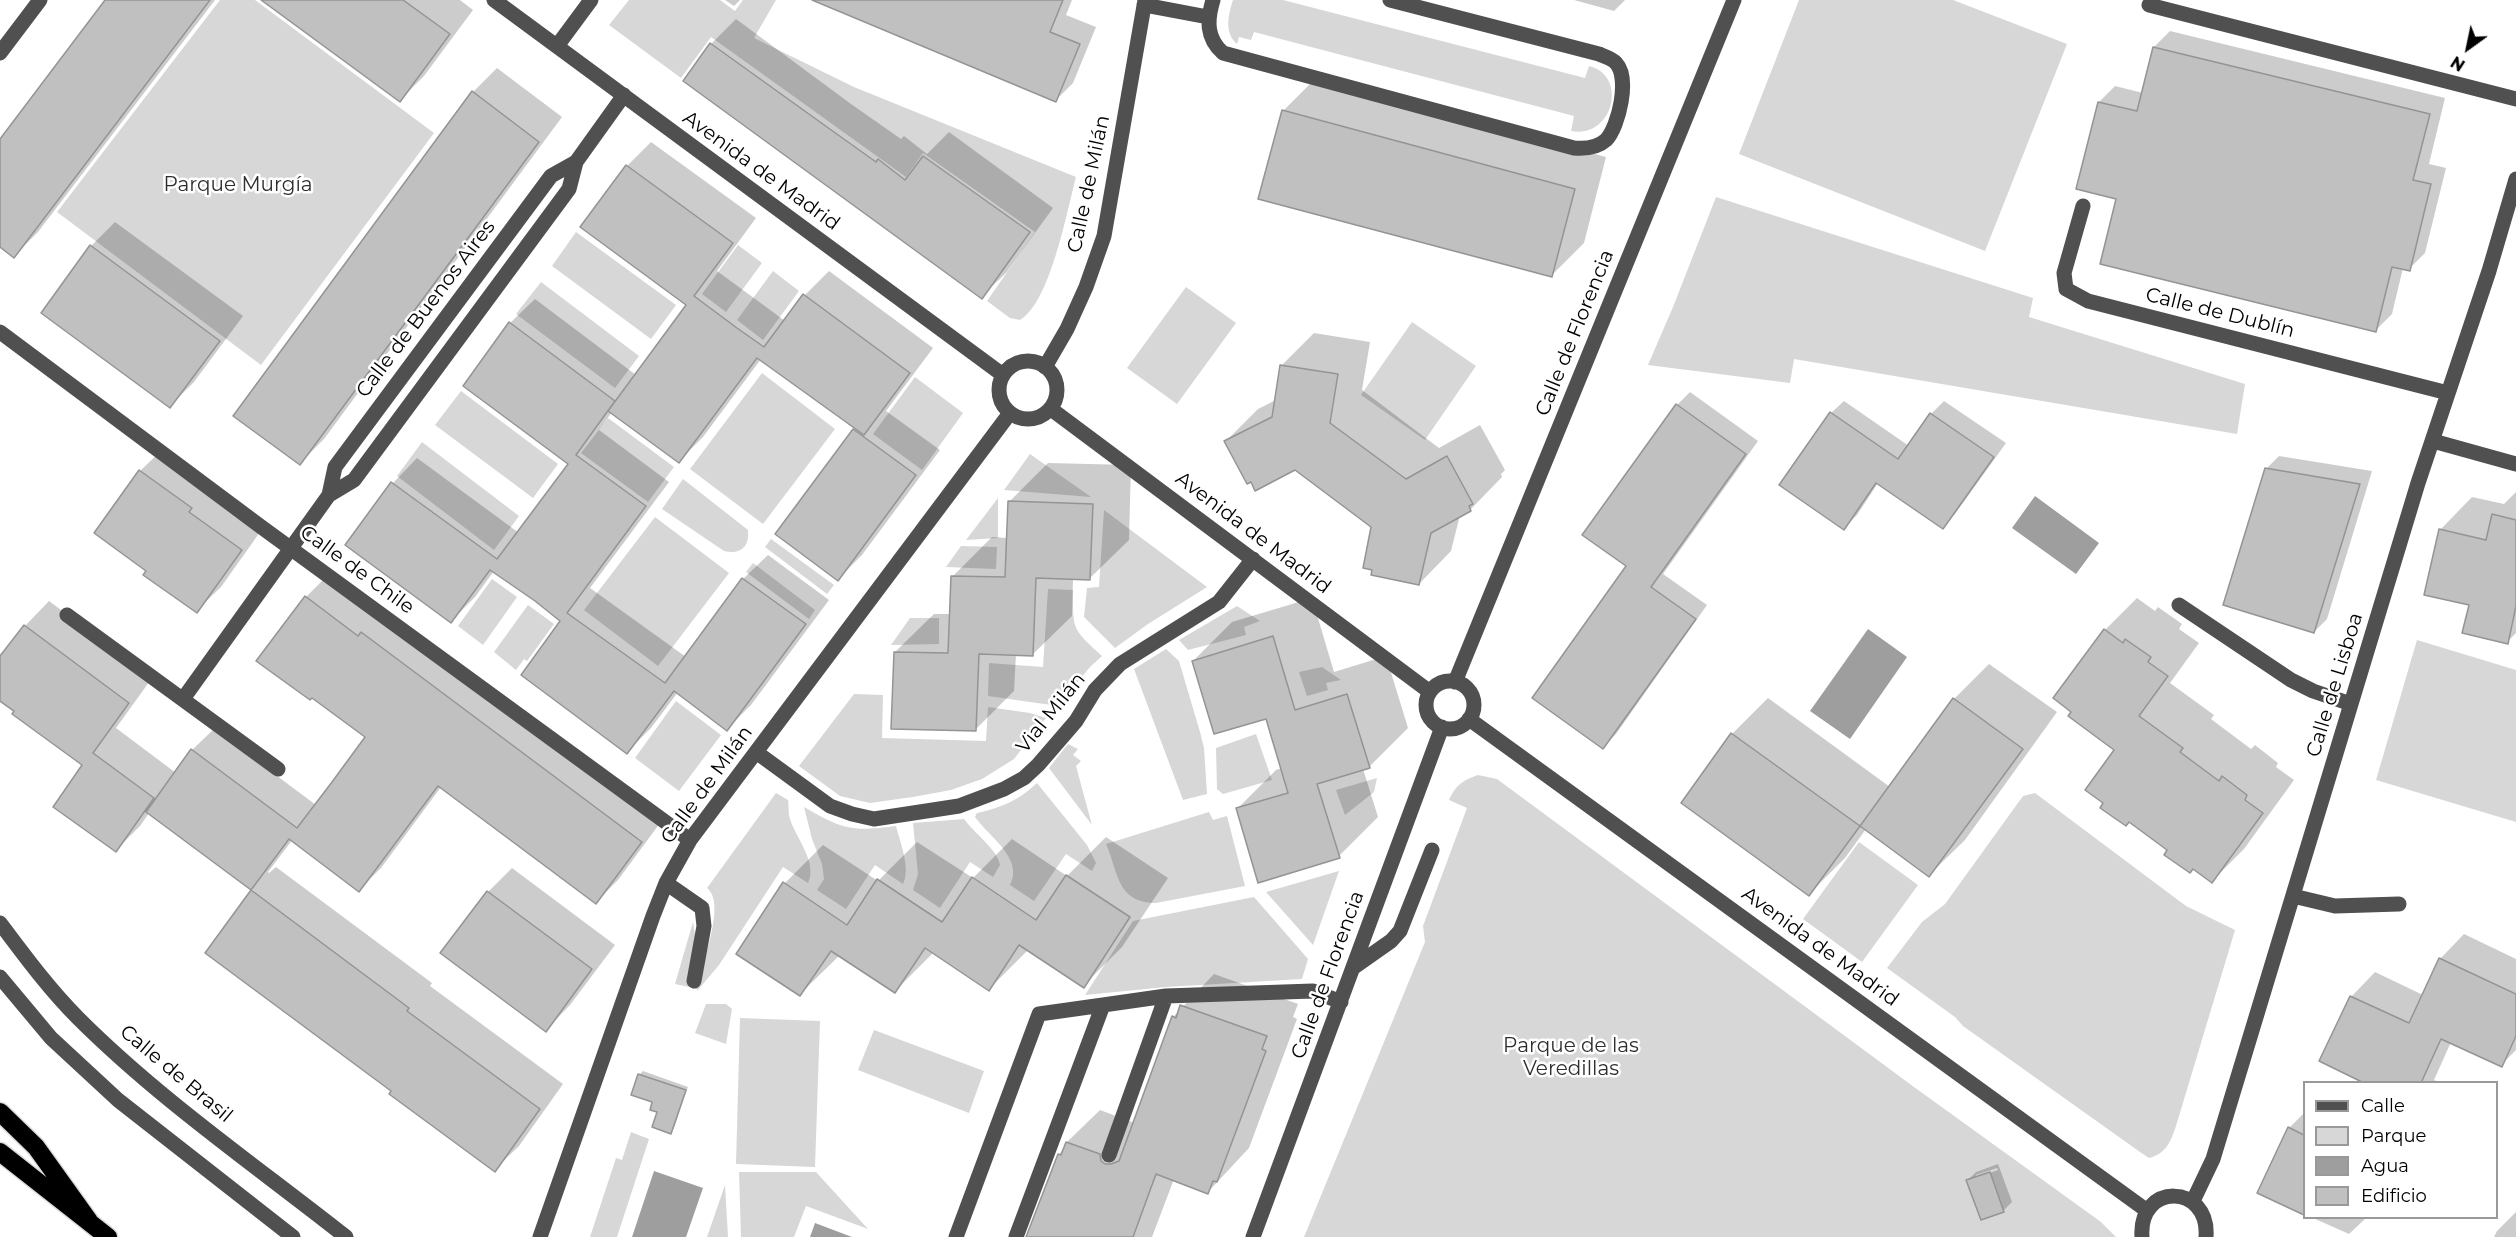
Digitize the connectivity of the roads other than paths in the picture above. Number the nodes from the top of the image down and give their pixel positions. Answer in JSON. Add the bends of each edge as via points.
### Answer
{"nodes":[{"id":1,"x":40,"y":0,"type":"edge"},
{"id":2,"x":494,"y":0,"type":"edge"},
{"id":3,"x":591,"y":0,"type":"edge"},
{"id":4,"x":1213,"y":0,"type":"edge"},
{"id":5,"x":1390,"y":0,"type":"edge"},
{"id":6,"x":1734,"y":0,"type":"edge"},
{"id":7,"x":1144,"y":3,"type":"edge"},
{"id":8,"x":2149,"y":5,"type":"dead end"},
{"id":9,"x":1208,"y":17,"type":"junction"},
{"id":10,"x":557,"y":46,"type":"junction"},
{"id":11,"x":0,"y":53,"type":"edge"},
{"id":12,"x":624,"y":95,"type":"junction"},
{"id":13,"x":2516,"y":99,"type":"edge"},
{"id":14,"x":576,"y":162,"type":"junction"},
{"id":15,"x":2516,"y":179,"type":"edge"},
{"id":16,"x":2083,"y":206,"type":"dead end"},
{"id":17,"x":0,"y":332,"type":"edge"},
{"id":18,"x":1045,"y":367,"type":"junction"},
{"id":19,"x":1004,"y":375,"type":"junction"},
{"id":20,"x":2448,"y":393,"type":"junction"},
{"id":21,"x":1051,"y":409,"type":"junction"},
{"id":22,"x":1010,"y":413,"type":"junction"},
{"id":23,"x":2433,"y":441,"type":"junction"},
{"id":24,"x":2516,"y":464,"type":"edge"},
{"id":25,"x":329,"y":495,"type":"junction"},
{"id":26,"x":292,"y":548,"type":"junction"},
{"id":27,"x":1253,"y":559,"type":"junction"},
{"id":28,"x":2179,"y":605,"type":"dead end"},
{"id":29,"x":67,"y":615,"type":"dead end"},
{"id":30,"x":1455,"y":682,"type":"junction"},
{"id":31,"x":1430,"y":692,"type":"junction"},
{"id":32,"x":183,"y":699,"type":"junction"},
{"id":33,"x":2351,"y":704,"type":"junction"},
{"id":34,"x":1469,"y":719,"type":"junction"},
{"id":35,"x":1442,"y":728,"type":"junction"},
{"id":36,"x":756,"y":752,"type":"junction"},
{"id":37,"x":278,"y":769,"type":"dead end"},
{"id":38,"x":690,"y":840,"type":"junction"},
{"id":39,"x":1432,"y":850,"type":"dead end"},
{"id":40,"x":666,"y":883,"type":"junction"},
{"id":41,"x":2293,"y":896,"type":"junction"},
{"id":42,"x":2399,"y":904,"type":"dead end"},
{"id":43,"x":0,"y":922,"type":"edge"},
{"id":44,"x":1354,"y":967,"type":"junction"},
{"id":45,"x":0,"y":977,"type":"edge"},
{"id":46,"x":694,"y":981,"type":"dead end"},
{"id":47,"x":1166,"y":996,"type":"junction"},
{"id":48,"x":1341,"y":1002,"type":"junction"},
{"id":49,"x":1103,"y":1005,"type":"junction"},
{"id":50,"x":0,"y":1112,"type":"edge"},
{"id":51,"x":0,"y":1152,"type":"edge"},
{"id":52,"x":1109,"y":1155,"type":"dead end"},
{"id":53,"x":2193,"y":1201,"type":"junction"},
{"id":54,"x":2146,"y":1210,"type":"junction"},
{"id":55,"x":89,"y":1221,"type":"junction"},
{"id":56,"x":108,"y":1237,"type":"edge"},
{"id":57,"x":293,"y":1237,"type":"edge"},
{"id":58,"x":346,"y":1237,"type":"edge"},
{"id":59,"x":540,"y":1237,"type":"edge"},
{"id":60,"x":956,"y":1237,"type":"edge"},
{"id":61,"x":1016,"y":1237,"type":"edge"},
{"id":62,"x":1253,"y":1237,"type":"edge"},
{"id":63,"x":2142,"y":1237,"type":"edge"},
{"id":64,"x":2206,"y":1237,"type":"edge"}],
"edges":[{"from":1,"to":11,"type":"street"},
{"from":2,"to":10,"type":"street","name":"Avenida de Madrid"},
{"from":3,"to":10,"type":"street"},
{"from":4,"to":9,"type":"street"},
{"from":5,"to":9,"type":"street","via":[[1599,54],[1616,62],[1621,75],[1621,111],[1606,139],[1595,147],[1574,148],[1240,59],[1215,46]]},
{"from":6,"to":30,"type":"street","name":"Calle de Florencia"},
{"from":7,"to":9,"type":"street"},
{"from":7,"to":18,"type":"street","name":"Calle de Milán","via":[[1104,236],[1067,330]]},
{"from":8,"to":13,"type":"street"},
{"from":10,"to":12,"type":"street","name":"Avenida de Madrid"},
{"from":12,"to":14,"type":"street","name":"Calle de Buenos Aires"},
{"from":12,"to":19,"type":"street","name":"Avenida de Madrid"},
{"from":14,"to":25,"type":"street","name":"Calle de Buenos Aires","via":[[569,189],[368,462],[354,480]]},
{"from":14,"to":25,"type":"street","name":"Calle de Buenos Aires","via":[[551,176],[335,466]]},
{"from":15,"to":20,"type":"street","name":"Calle de Lisboa"},
{"from":16,"to":20,"type":"street","name":"Calle de Dublín","via":[[2064,273],[2066,289],[2088,301]]},
{"from":17,"to":26,"type":"street","name":"Calle de Chile"},
{"from":18,"to":19,"type":"street","via":[[1022,362]]},
{"from":18,"to":21,"type":"street","via":[[1057,386],[1057,398]]},
{"from":19,"to":22,"type":"street","via":[[999,395]]},
{"from":20,"to":23,"type":"street","name":"Calle de Lisboa"},
{"from":21,"to":22,"type":"street","via":[[1031,420]]},
{"from":21,"to":27,"type":"street","name":"Avenida de Madrid"},
{"from":22,"to":36,"type":"street","name":"Calle de Milán"},
{"from":23,"to":24,"type":"street"},
{"from":23,"to":33,"type":"street","name":"Calle de Lisboa"},
{"from":25,"to":26,"type":"street","name":"Calle de Buenos Aires"},
{"from":26,"to":32,"type":"street","name":"Calle de Buenos Aires"},
{"from":26,"to":38,"type":"street","name":"Calle de Chile"},
{"from":27,"to":31,"type":"street","name":"Avenida de Madrid"},
{"from":27,"to":36,"type":"street","name":"Vial Milán","via":[[1219,602],[1120,664],[1095,690],[1044,760],[1004,789],[959,806],[874,819],[830,806]]},
{"from":28,"to":33,"type":"street","via":[[2291,680]]},
{"from":29,"to":32,"type":"street"},
{"from":30,"to":31,"type":"street","via":[[1446,681]]},
{"from":30,"to":34,"type":"street","via":[[1470,693],[1473,711]]},
{"from":31,"to":35,"type":"street","via":[[1426,708],[1434,723]]},
{"from":32,"to":37,"type":"street"},
{"from":33,"to":41,"type":"street","name":"Calle de Lisboa"},
{"from":34,"to":35,"type":"street","via":[[1452,729]]},
{"from":34,"to":54,"type":"street","name":"Avenida de Madrid"},
{"from":35,"to":44,"type":"street","name":"Calle de Florencia"},
{"from":36,"to":38,"type":"street","name":"Calle de Milán"},
{"from":38,"to":40,"type":"street","name":"Calle de Milán"},
{"from":39,"to":44,"type":"street","via":[[1400,931]]},
{"from":40,"to":46,"type":"street","via":[[702,908],[704,926]]},
{"from":40,"to":59,"type":"street","name":"Calle de Milán"},
{"from":41,"to":42,"type":"street","via":[[2335,906]]},
{"from":41,"to":53,"type":"street","name":"Calle de Lisboa","via":[[2213,1159]]},
{"from":43,"to":58,"type":"street","name":"Calle de Brasil","via":[[76,1017],[132,1068]]},
{"from":44,"to":48,"type":"street","name":"Calle de Florencia"},
{"from":45,"to":57,"type":"street","via":[[51,1038],[118,1100]]},
{"from":47,"to":48,"type":"street","via":[[1313,991]]},
{"from":47,"to":49,"type":"street"},
{"from":47,"to":52,"type":"street"},
{"from":48,"to":62,"type":"street","name":"Calle de Florencia"},
{"from":49,"to":60,"type":"street","via":[[1039,1014]]},
{"from":49,"to":61,"type":"street"},
{"from":50,"to":55,"type":"highway","via":[[36,1147]]},
{"from":51,"to":55,"type":"highway"},
{"from":53,"to":54,"type":"street","via":[[2168,1196]]},
{"from":53,"to":64,"type":"street","via":[[2207,1224]]},
{"from":54,"to":63,"type":"street","via":[[2141,1223]]},
{"from":55,"to":56,"type":"highway"}]}
